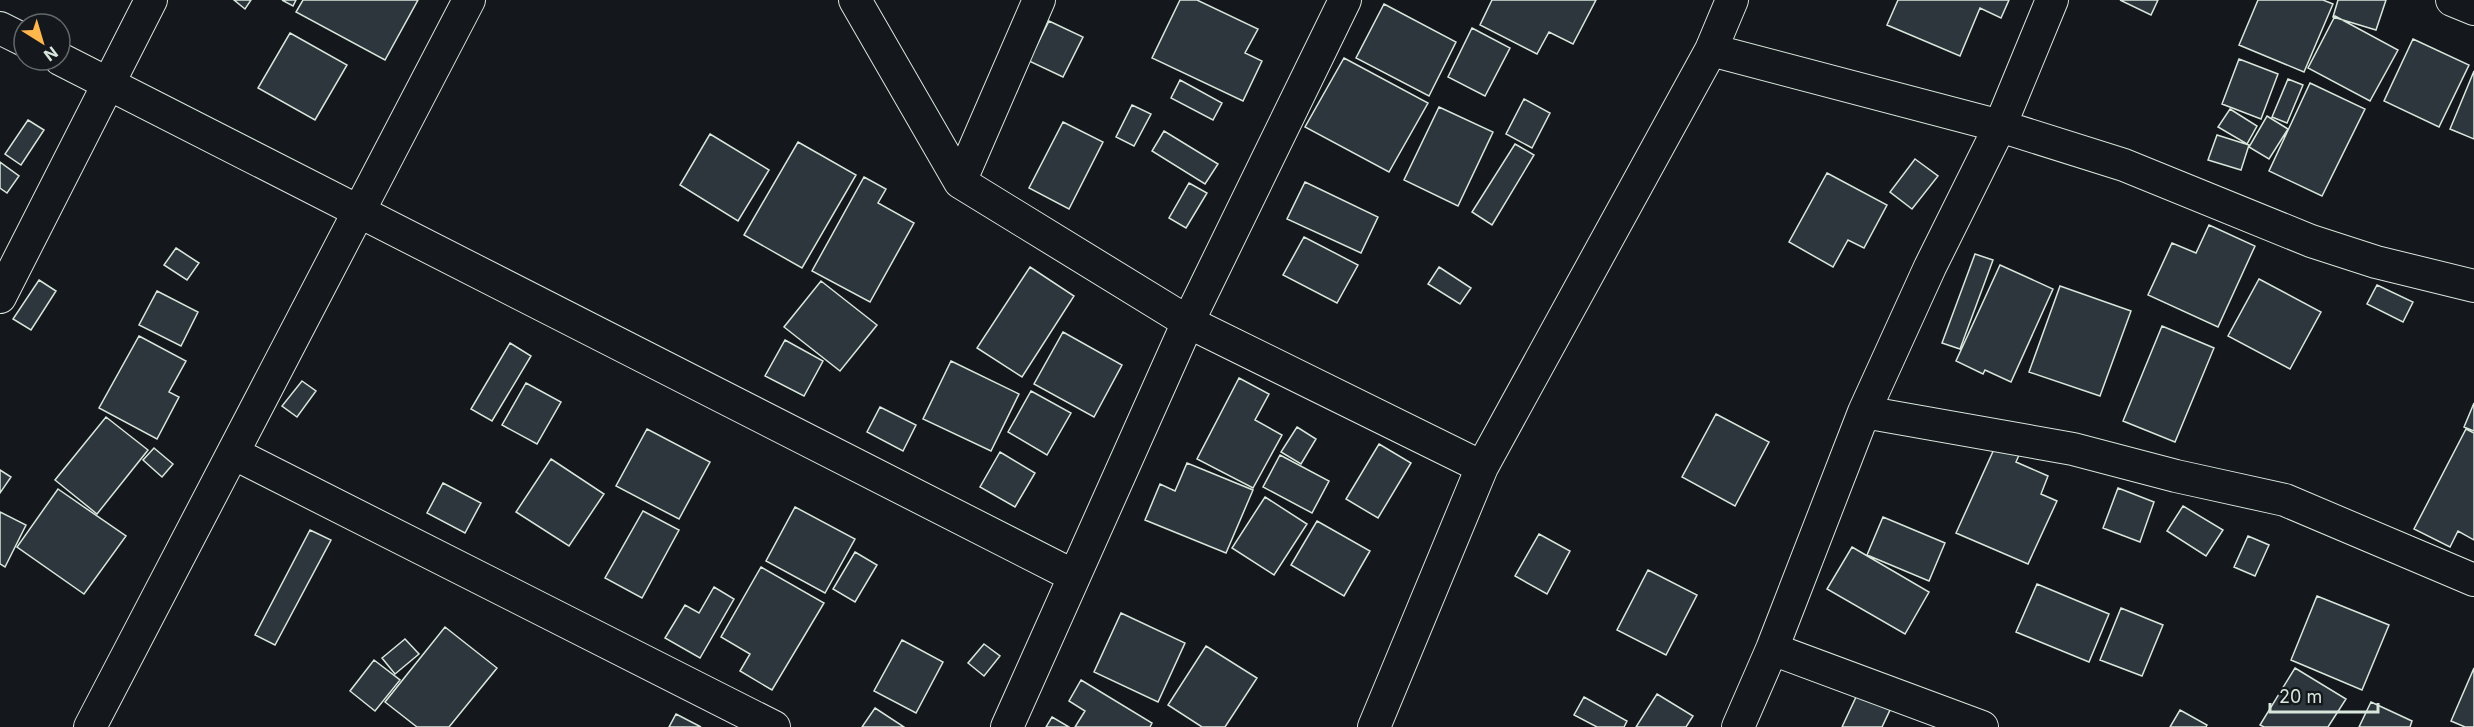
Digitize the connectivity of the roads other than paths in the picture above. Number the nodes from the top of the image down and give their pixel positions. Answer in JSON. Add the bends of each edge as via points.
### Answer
{"nodes":[{"id":1,"x":151,"y":0,"type":"edge"},
{"id":2,"x":469,"y":0,"type":"edge"},
{"id":3,"x":855,"y":0,"type":"edge"},
{"id":4,"x":1039,"y":0,"type":"edge"},
{"id":5,"x":1345,"y":0,"type":"edge"},
{"id":6,"x":1732,"y":0,"type":"edge"},
{"id":7,"x":2052,"y":0,"type":"edge"},
{"id":8,"x":2452,"y":0,"type":"edge"},
{"id":9,"x":2474,"y":9,"type":"edge"},
{"id":10,"x":1711,"y":50,"type":"junction"},
{"id":11,"x":72,"y":64,"type":"edge"},
{"id":12,"x":108,"y":83,"type":"junction"},
{"id":13,"x":2000,"y":126,"type":"junction"},
{"id":14,"x":960,"y":182,"type":"junction"},
{"id":15,"x":359,"y":211,"type":"junction"},
{"id":16,"x":2474,"y":286,"type":"edge"},
{"id":17,"x":0,"y":297,"type":"edge"},
{"id":18,"x":1188,"y":322,"type":"junction"},
{"id":19,"x":1864,"y":412,"type":"junction"},
{"id":20,"x":233,"y":453,"type":"junction"},
{"id":21,"x":1482,"y":467,"type":"junction"},
{"id":22,"x":1074,"y":576,"type":"junction"},
{"id":23,"x":2474,"y":580,"type":"edge"},
{"id":24,"x":1772,"y":649,"type":"junction"},
{"id":25,"x":90,"y":727,"type":"edge"},
{"id":26,"x":774,"y":727,"type":"edge"},
{"id":27,"x":1007,"y":727,"type":"edge"},
{"id":28,"x":1374,"y":727,"type":"edge"},
{"id":29,"x":1738,"y":727,"type":"edge"},
{"id":30,"x":1982,"y":727,"type":"edge"}],
"edges":[{"from":1,"to":12,"type":"street"},
{"from":2,"to":15,"type":"street"},
{"from":3,"to":14,"type":"street"},
{"from":4,"to":14,"type":"street"},
{"from":5,"to":18,"type":"street"},
{"from":6,"to":10,"type":"street"},
{"from":7,"to":13,"type":"street"},
{"from":8,"to":9,"type":"street"},
{"from":10,"to":13,"type":"street"},
{"from":10,"to":21,"type":"street"},
{"from":11,"to":12,"type":"street"},
{"from":12,"to":15,"type":"street"},
{"from":12,"to":17,"type":"street"},
{"from":13,"to":16,"type":"street","via":[[2124,165],[2311,241]]},
{"from":13,"to":19,"type":"street"},
{"from":14,"to":18,"type":"street"},
{"from":15,"to":20,"type":"street"},
{"from":15,"to":22,"type":"street"},
{"from":18,"to":21,"type":"street"},
{"from":18,"to":22,"type":"street"},
{"from":19,"to":23,"type":"street","via":[[2073,449],[2285,500]]},
{"from":19,"to":24,"type":"street"},
{"from":20,"to":25,"type":"street"},
{"from":20,"to":26,"type":"street"},
{"from":21,"to":28,"type":"street"},
{"from":22,"to":27,"type":"street"},
{"from":24,"to":29,"type":"street"},
{"from":24,"to":30,"type":"street"}]}
